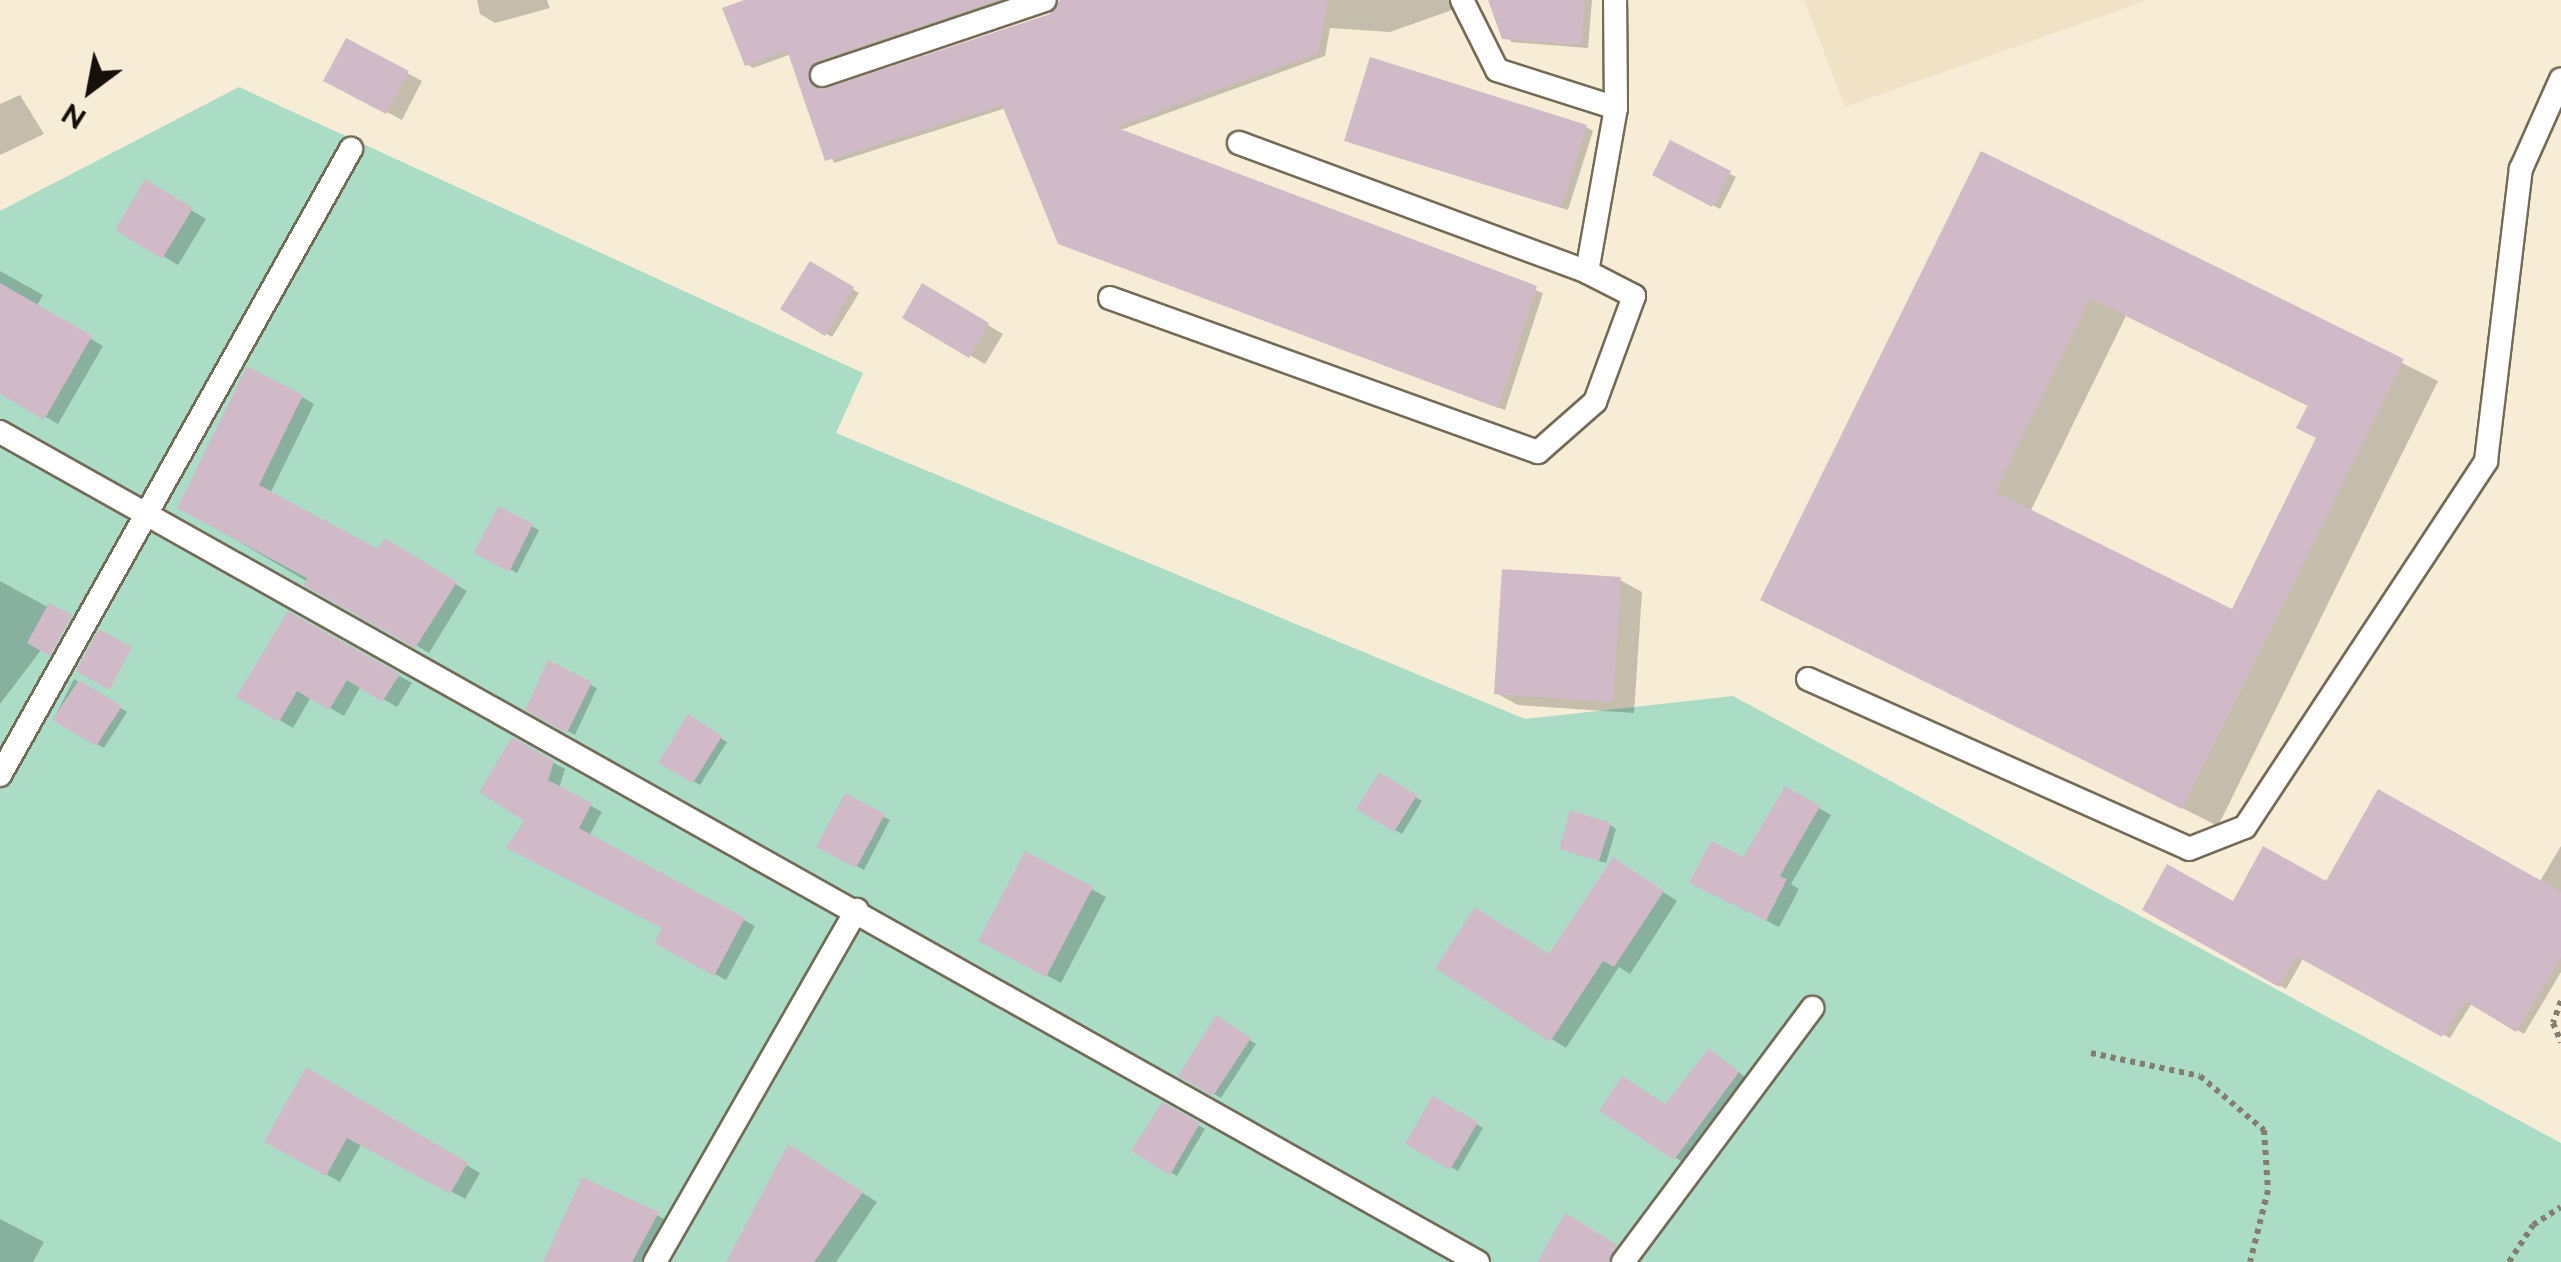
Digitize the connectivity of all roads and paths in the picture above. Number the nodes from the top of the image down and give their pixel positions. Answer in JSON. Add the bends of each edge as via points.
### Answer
{"nodes":[{"id":1,"x":1045,"y":0,"type":"edge"},
{"id":2,"x":1462,"y":0,"type":"edge"},
{"id":3,"x":1615,"y":0,"type":"edge"},
{"id":4,"x":822,"y":75,"type":"dead end"},
{"id":5,"x":2561,"y":78,"type":"edge"},
{"id":6,"x":1616,"y":108,"type":"junction"},
{"id":7,"x":1240,"y":144,"type":"dead end"},
{"id":8,"x":351,"y":149,"type":"dead end"},
{"id":9,"x":1586,"y":272,"type":"junction"},
{"id":10,"x":1110,"y":298,"type":"dead end"},
{"id":11,"x":0,"y":432,"type":"edge"},
{"id":12,"x":145,"y":515,"type":"junction"},
{"id":13,"x":1808,"y":679,"type":"dead end"},
{"id":14,"x":0,"y":775,"type":"edge"},
{"id":15,"x":857,"y":910,"type":"junction"},
{"id":16,"x":2561,"y":1001,"type":"edge"},
{"id":17,"x":1812,"y":1008,"type":"dead end"},
{"id":18,"x":2561,"y":1042,"type":"edge"},
{"id":19,"x":2092,"y":1053,"type":"dead end"},
{"id":20,"x":2561,"y":1207,"type":"edge"},
{"id":21,"x":655,"y":1262,"type":"edge"},
{"id":22,"x":1478,"y":1262,"type":"edge"},
{"id":23,"x":1623,"y":1262,"type":"edge"},
{"id":24,"x":2250,"y":1262,"type":"edge"},
{"id":25,"x":2509,"y":1262,"type":"edge"}],
"edges":[{"from":1,"to":4,"type":"lane"},
{"from":2,"to":6,"type":"lane","via":[[1497,70]]},
{"from":3,"to":6,"type":"lane"},
{"from":5,"to":13,"type":"lane","via":[[2521,169],[2486,461],[2244,827],[2189,849]]},
{"from":6,"to":9,"type":"lane"},
{"from":7,"to":9,"type":"lane"},
{"from":8,"to":12,"type":"lane"},
{"from":9,"to":10,"type":"lane","via":[[1634,296],[1595,402],[1538,452]]},
{"from":11,"to":12,"type":"lane"},
{"from":12,"to":14,"type":"lane"},
{"from":12,"to":15,"type":"lane"},
{"from":15,"to":21,"type":"lane"},
{"from":15,"to":22,"type":"lane"},
{"from":16,"to":18,"type":"path","via":[[2553,1023]]},
{"from":17,"to":23,"type":"lane"},
{"from":19,"to":24,"type":"path","via":[[2200,1076],[2264,1130],[2268,1190]]},
{"from":20,"to":25,"type":"path","via":[[2533,1225]]}]}
